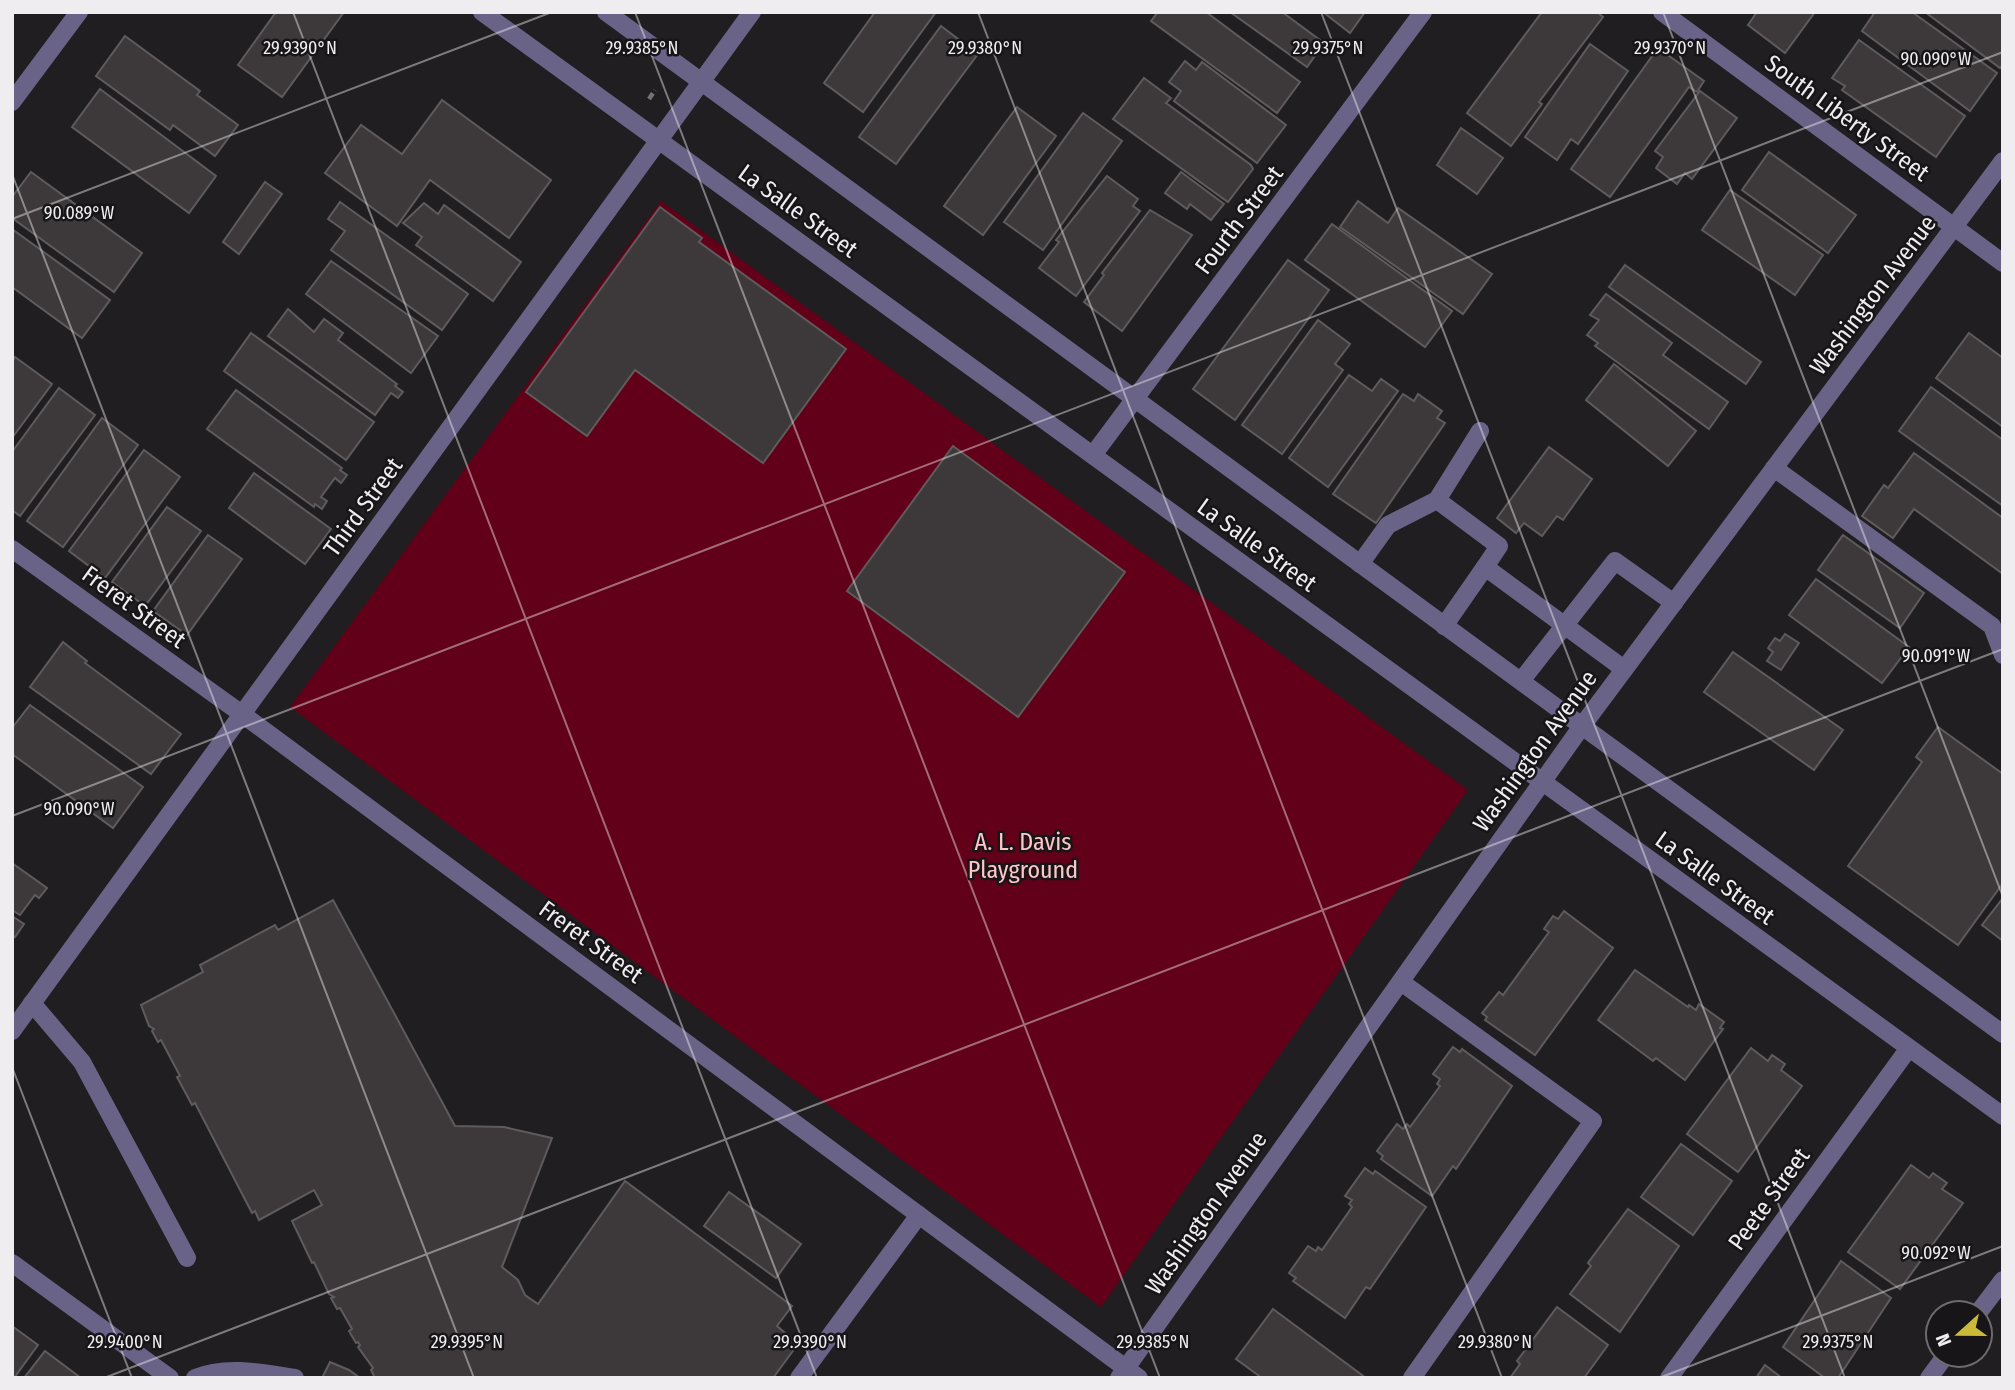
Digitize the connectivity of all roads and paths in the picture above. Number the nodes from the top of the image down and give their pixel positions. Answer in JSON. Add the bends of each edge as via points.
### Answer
{"nodes":[{"id":1,"x":79,"y":12,"type":"edge"},
{"id":2,"x":482,"y":12,"type":"edge"},
{"id":3,"x":606,"y":12,"type":"edge"},
{"id":4,"x":752,"y":12,"type":"edge"},
{"id":5,"x":1423,"y":12,"type":"edge"},
{"id":6,"x":1661,"y":12,"type":"edge"},
{"id":7,"x":702,"y":82,"type":"junction"},
{"id":8,"x":12,"y":102,"type":"edge"},
{"id":9,"x":660,"y":141,"type":"junction"},
{"id":10,"x":2003,"y":161,"type":"edge"},
{"id":11,"x":1954,"y":227,"type":"junction"},
{"id":12,"x":2003,"y":263,"type":"edge"},
{"id":13,"x":1135,"y":400,"type":"junction"},
{"id":14,"x":1479,"y":431,"type":"dead end"},
{"id":15,"x":1093,"y":455,"type":"junction"},
{"id":16,"x":1774,"y":468,"type":"junction"},
{"id":17,"x":1437,"y":500,"type":"junction"},
{"id":18,"x":12,"y":549,"type":"edge"},
{"id":19,"x":1360,"y":565,"type":"junction"},
{"id":20,"x":1485,"y":567,"type":"junction"},
{"id":21,"x":1674,"y":603,"type":"junction"},
{"id":22,"x":1566,"y":625,"type":"junction"},
{"id":23,"x":1444,"y":626,"type":"junction"},
{"id":24,"x":2003,"y":655,"type":"edge"},
{"id":25,"x":1624,"y":670,"type":"junction"},
{"id":26,"x":1521,"y":681,"type":"junction"},
{"id":27,"x":242,"y":715,"type":"junction"},
{"id":28,"x":1582,"y":726,"type":"junction"},
{"id":29,"x":1542,"y":783,"type":"junction"},
{"id":30,"x":1401,"y":982,"type":"junction"},
{"id":31,"x":32,"y":1003,"type":"junction"},
{"id":32,"x":12,"y":1031,"type":"edge"},
{"id":33,"x":2003,"y":1034,"type":"edge"},
{"id":34,"x":1909,"y":1048,"type":"junction"},
{"id":35,"x":2003,"y":1116,"type":"edge"},
{"id":36,"x":919,"y":1215,"type":"junction"},
{"id":37,"x":187,"y":1258,"type":"dead end"},
{"id":38,"x":12,"y":1264,"type":"edge"},
{"id":39,"x":2003,"y":1280,"type":"edge"},
{"id":40,"x":1989,"y":1299,"type":"edge"},
{"id":41,"x":1128,"y":1375,"type":"edge"},
{"id":42,"x":170,"y":1378,"type":"edge"},
{"id":43,"x":195,"y":1378,"type":"edge"},
{"id":44,"x":295,"y":1378,"type":"edge"},
{"id":45,"x":799,"y":1378,"type":"edge"},
{"id":46,"x":1412,"y":1378,"type":"edge"},
{"id":47,"x":1669,"y":1378,"type":"edge"}],
"edges":[{"from":1,"to":8,"type":"street"},
{"from":2,"to":9,"type":"street","name":"La Salle Street"},
{"from":3,"to":7,"type":"street","name":"La Salle Street"},
{"from":4,"to":7,"type":"street","name":"Third Street"},
{"from":5,"to":13,"type":"street","name":"Fourth Street"},
{"from":6,"to":11,"type":"street","name":"South Liberty Street"},
{"from":7,"to":9,"type":"street","name":"Third Street"},
{"from":7,"to":13,"type":"street","name":"La Salle Street"},
{"from":9,"to":15,"type":"street","name":"La Salle Street"},
{"from":9,"to":27,"type":"street","name":"Third Street"},
{"from":10,"to":11,"type":"street","name":"Washington Avenue"},
{"from":11,"to":12,"type":"street","name":"South Liberty Street"},
{"from":11,"to":16,"type":"street","name":"Washington Avenue"},
{"from":13,"to":15,"type":"street","name":"Fourth Street"},
{"from":13,"to":19,"type":"street","name":"La Salle Street"},
{"from":14,"to":17,"type":"street"},
{"from":15,"to":29,"type":"street","name":"La Salle Street"},
{"from":16,"to":21,"type":"street","name":"Washington Avenue"},
{"from":16,"to":24,"type":"street","via":[[1992,626]]},
{"from":17,"to":19,"type":"street","via":[[1388,524]]},
{"from":17,"to":20,"type":"street","via":[[1499,546]]},
{"from":18,"to":27,"type":"street","name":"Freret Street"},
{"from":19,"to":23,"type":"street","name":"La Salle Street"},
{"from":20,"to":22,"type":"street"},
{"from":20,"to":23,"type":"street"},
{"from":21,"to":22,"type":"street","via":[[1615,561]]},
{"from":21,"to":25,"type":"street","name":"Washington Avenue"},
{"from":22,"to":25,"type":"street"},
{"from":22,"to":26,"type":"street"},
{"from":23,"to":26,"type":"street","name":"La Salle Street"},
{"from":25,"to":28,"type":"street","name":"Washington Avenue"},
{"from":26,"to":28,"type":"street","name":"La Salle Street"},
{"from":27,"to":31,"type":"street","name":"Third Street"},
{"from":27,"to":36,"type":"street","name":"Freret Street"},
{"from":28,"to":29,"type":"street","name":"Washington Avenue"},
{"from":28,"to":33,"type":"street","name":"La Salle Street"},
{"from":29,"to":30,"type":"street","name":"Washington Avenue"},
{"from":29,"to":34,"type":"street","name":"La Salle Street"},
{"from":30,"to":41,"type":"street","name":"Washington Avenue"},
{"from":30,"to":46,"type":"street","via":[[1593,1121]]},
{"from":31,"to":32,"type":"street","name":"Third Street"},
{"from":31,"to":37,"type":"street","via":[[82,1062]]},
{"from":34,"to":35,"type":"street","name":"La Salle Street"},
{"from":34,"to":47,"type":"street","name":"Peete Street"},
{"from":36,"to":41,"type":"street","name":"Freret Street"},
{"from":36,"to":45,"type":"street"},
{"from":38,"to":42,"type":"street"},
{"from":39,"to":40,"type":"street"},
{"from":43,"to":44,"type":"street","via":[[210,1372],[255,1371]]}]}
